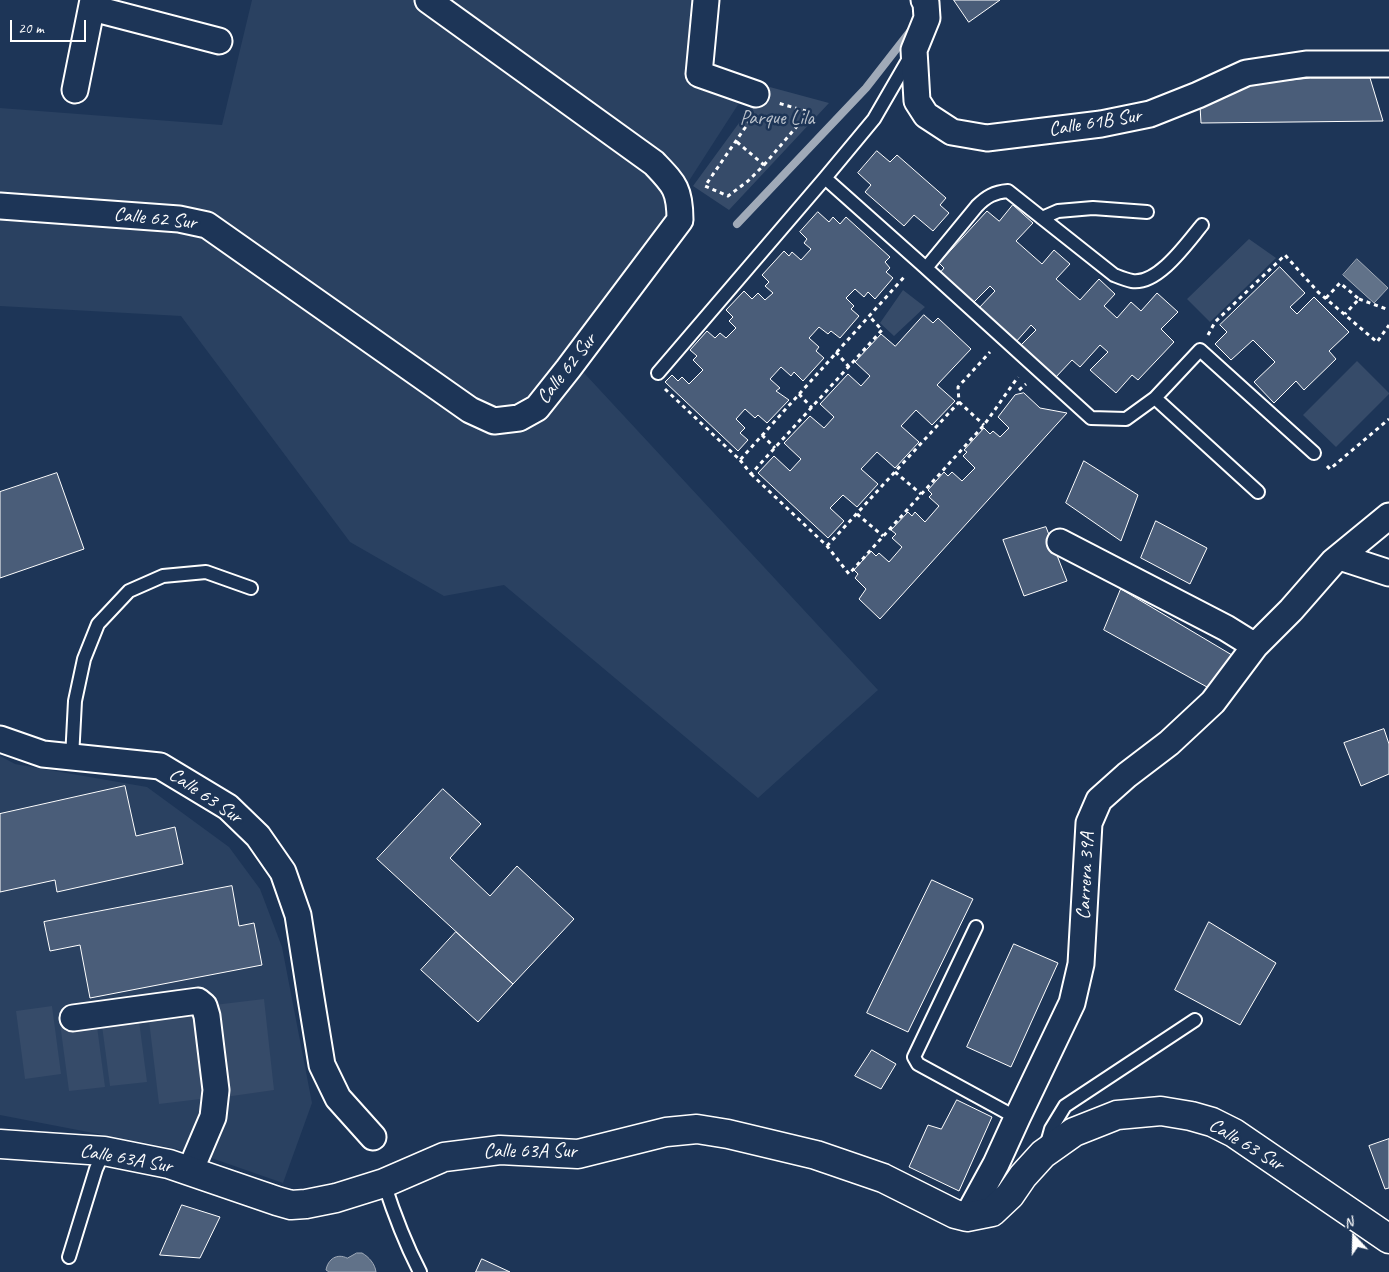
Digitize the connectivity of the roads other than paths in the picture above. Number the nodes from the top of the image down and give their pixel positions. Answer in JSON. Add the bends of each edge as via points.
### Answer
{"nodes":[{"id":1,"x":428,"y":0,"type":"edge"},
{"id":2,"x":706,"y":0,"type":"edge"},
{"id":3,"x":924,"y":0,"type":"edge"},
{"id":4,"x":93,"y":4,"type":"edge"},
{"id":5,"x":219,"y":41,"type":"dead end"},
{"id":6,"x":914,"y":50,"type":"junction"},
{"id":7,"x":1386,"y":64,"type":"edge"},
{"id":8,"x":75,"y":90,"type":"dead end"},
{"id":9,"x":761,"y":97,"type":"road end"},
{"id":10,"x":825,"y":178,"type":"junction"},
{"id":11,"x":0,"y":206,"type":"edge"},
{"id":12,"x":1147,"y":212,"type":"dead end"},
{"id":13,"x":1042,"y":218,"type":"junction"},
{"id":14,"x":1202,"y":225,"type":"dead end"},
{"id":15,"x":926,"y":268,"type":"junction"},
{"id":16,"x":658,"y":378,"type":"road end"},
{"id":17,"x":1155,"y":398,"type":"junction"},
{"id":18,"x":1314,"y":453,"type":"road end"},
{"id":19,"x":1258,"y":492,"type":"dead end"},
{"id":20,"x":1389,"y":516,"type":"edge"},
{"id":21,"x":1060,"y":542,"type":"dead end"},
{"id":22,"x":1340,"y":557,"type":"junction"},
{"id":23,"x":1389,"y":573,"type":"edge"},
{"id":24,"x":251,"y":588,"type":"dead end"},
{"id":25,"x":1255,"y":646,"type":"junction"},
{"id":26,"x":0,"y":739,"type":"edge"},
{"id":27,"x":72,"y":758,"type":"junction"},
{"id":28,"x":976,"y":926,"type":"dead end"},
{"id":29,"x":73,"y":1018,"type":"dead end"},
{"id":30,"x":1195,"y":1020,"type":"dead end"},
{"id":31,"x":1017,"y":1118,"type":"junction"},
{"id":32,"x":373,"y":1137,"type":"dead end"},
{"id":33,"x":0,"y":1144,"type":"edge"},
{"id":34,"x":104,"y":1151,"type":"junction"},
{"id":35,"x":1043,"y":1154,"type":"junction"},
{"id":36,"x":190,"y":1171,"type":"junction"},
{"id":37,"x":384,"y":1183,"type":"junction"},
{"id":38,"x":967,"y":1217,"type":"junction"},
{"id":39,"x":1389,"y":1239,"type":"edge"},
{"id":40,"x":69,"y":1257,"type":"dead end"},
{"id":41,"x":420,"y":1272,"type":"edge"}],
"edges":[{"from":1,"to":11,"type":"street","name":"Calle 62 Sur","via":[[654,163],[673,182],[680,203],[680,220],[537,408],[519,418],[494,421],[470,410],[207,225],[179,219]]},
{"from":2,"to":9,"type":"street","via":[[699,74]]},
{"from":3,"to":6,"type":"street","name":"Calle 61B Sur","via":[[927,18]]},
{"from":4,"to":5,"type":"street"},
{"from":4,"to":8,"type":"street"},
{"from":6,"to":7,"type":"street","name":"Calle 61B Sur","via":[[917,101],[926,116],[952,132],[987,138],[1101,124],[1150,114],[1246,72],[1306,64]]},
{"from":6,"to":10,"type":"lane","via":[[874,119]]},
{"from":10,"to":15,"type":"lane"},
{"from":10,"to":16,"type":"lane"},
{"from":12,"to":13,"type":"lane","via":[[1093,208],[1058,211]]},
{"from":13,"to":14,"type":"lane","via":[[1114,275],[1133,281],[1158,273]]},
{"from":13,"to":15,"type":"lane","via":[[1008,192],[998,192],[977,206]]},
{"from":15,"to":17,"type":"lane","via":[[1091,418],[1126,419]]},
{"from":17,"to":18,"type":"lane","via":[[1200,350]]},
{"from":17,"to":19,"type":"lane"},
{"from":20,"to":22,"type":"street","name":"Carrera 39A"},
{"from":21,"to":25,"type":"street"},
{"from":22,"to":23,"type":"street"},
{"from":22,"to":25,"type":"street","name":"Carrera 39A"},
{"from":24,"to":27,"type":"lane","via":[[206,572],[163,576],[129,591],[98,624],[84,659],[74,701]]},
{"from":25,"to":31,"type":"street","name":"Carrera 39A","via":[[1213,702],[1099,800],[1089,823],[1081,964],[1072,1004]]},
{"from":26,"to":27,"type":"street","name":"Calle 63 Sur","via":[[43,754]]},
{"from":27,"to":32,"type":"street","name":"Calle 63 Sur","via":[[160,766],[228,807],[258,836],[283,872],[298,915],[322,1065],[338,1098]]},
{"from":28,"to":31,"type":"lane","via":[[914,1057],[918,1064]]},
{"from":29,"to":36,"type":"street","via":[[198,1001],[204,1006],[216,1090],[213,1117]]},
{"from":30,"to":35,"type":"lane","via":[[1065,1106],[1051,1129]]},
{"from":31,"to":38,"type":"street","name":"Carrera 39A"},
{"from":33,"to":34,"type":"street","name":"Calle 63A Sur"},
{"from":34,"to":36,"type":"street","name":"Calle 63A Sur"},
{"from":34,"to":40,"type":"lane"},
{"from":35,"to":38,"type":"street","name":"Calle 63 Sur","via":[[992,1212]]},
{"from":35,"to":39,"type":"street","name":"Calle 63 Sur","via":[[1074,1132],[1117,1115],[1161,1111],[1191,1116],[1234,1133]]},
{"from":36,"to":37,"type":"street","name":"Calle 63A Sur","via":[[291,1205],[336,1198]]},
{"from":37,"to":38,"type":"street","name":"Calle 63A Sur","via":[[444,1157],[500,1150],[578,1154],[666,1132],[697,1129],[816,1155],[883,1178]]},
{"from":37,"to":41,"type":"lane"}]}
